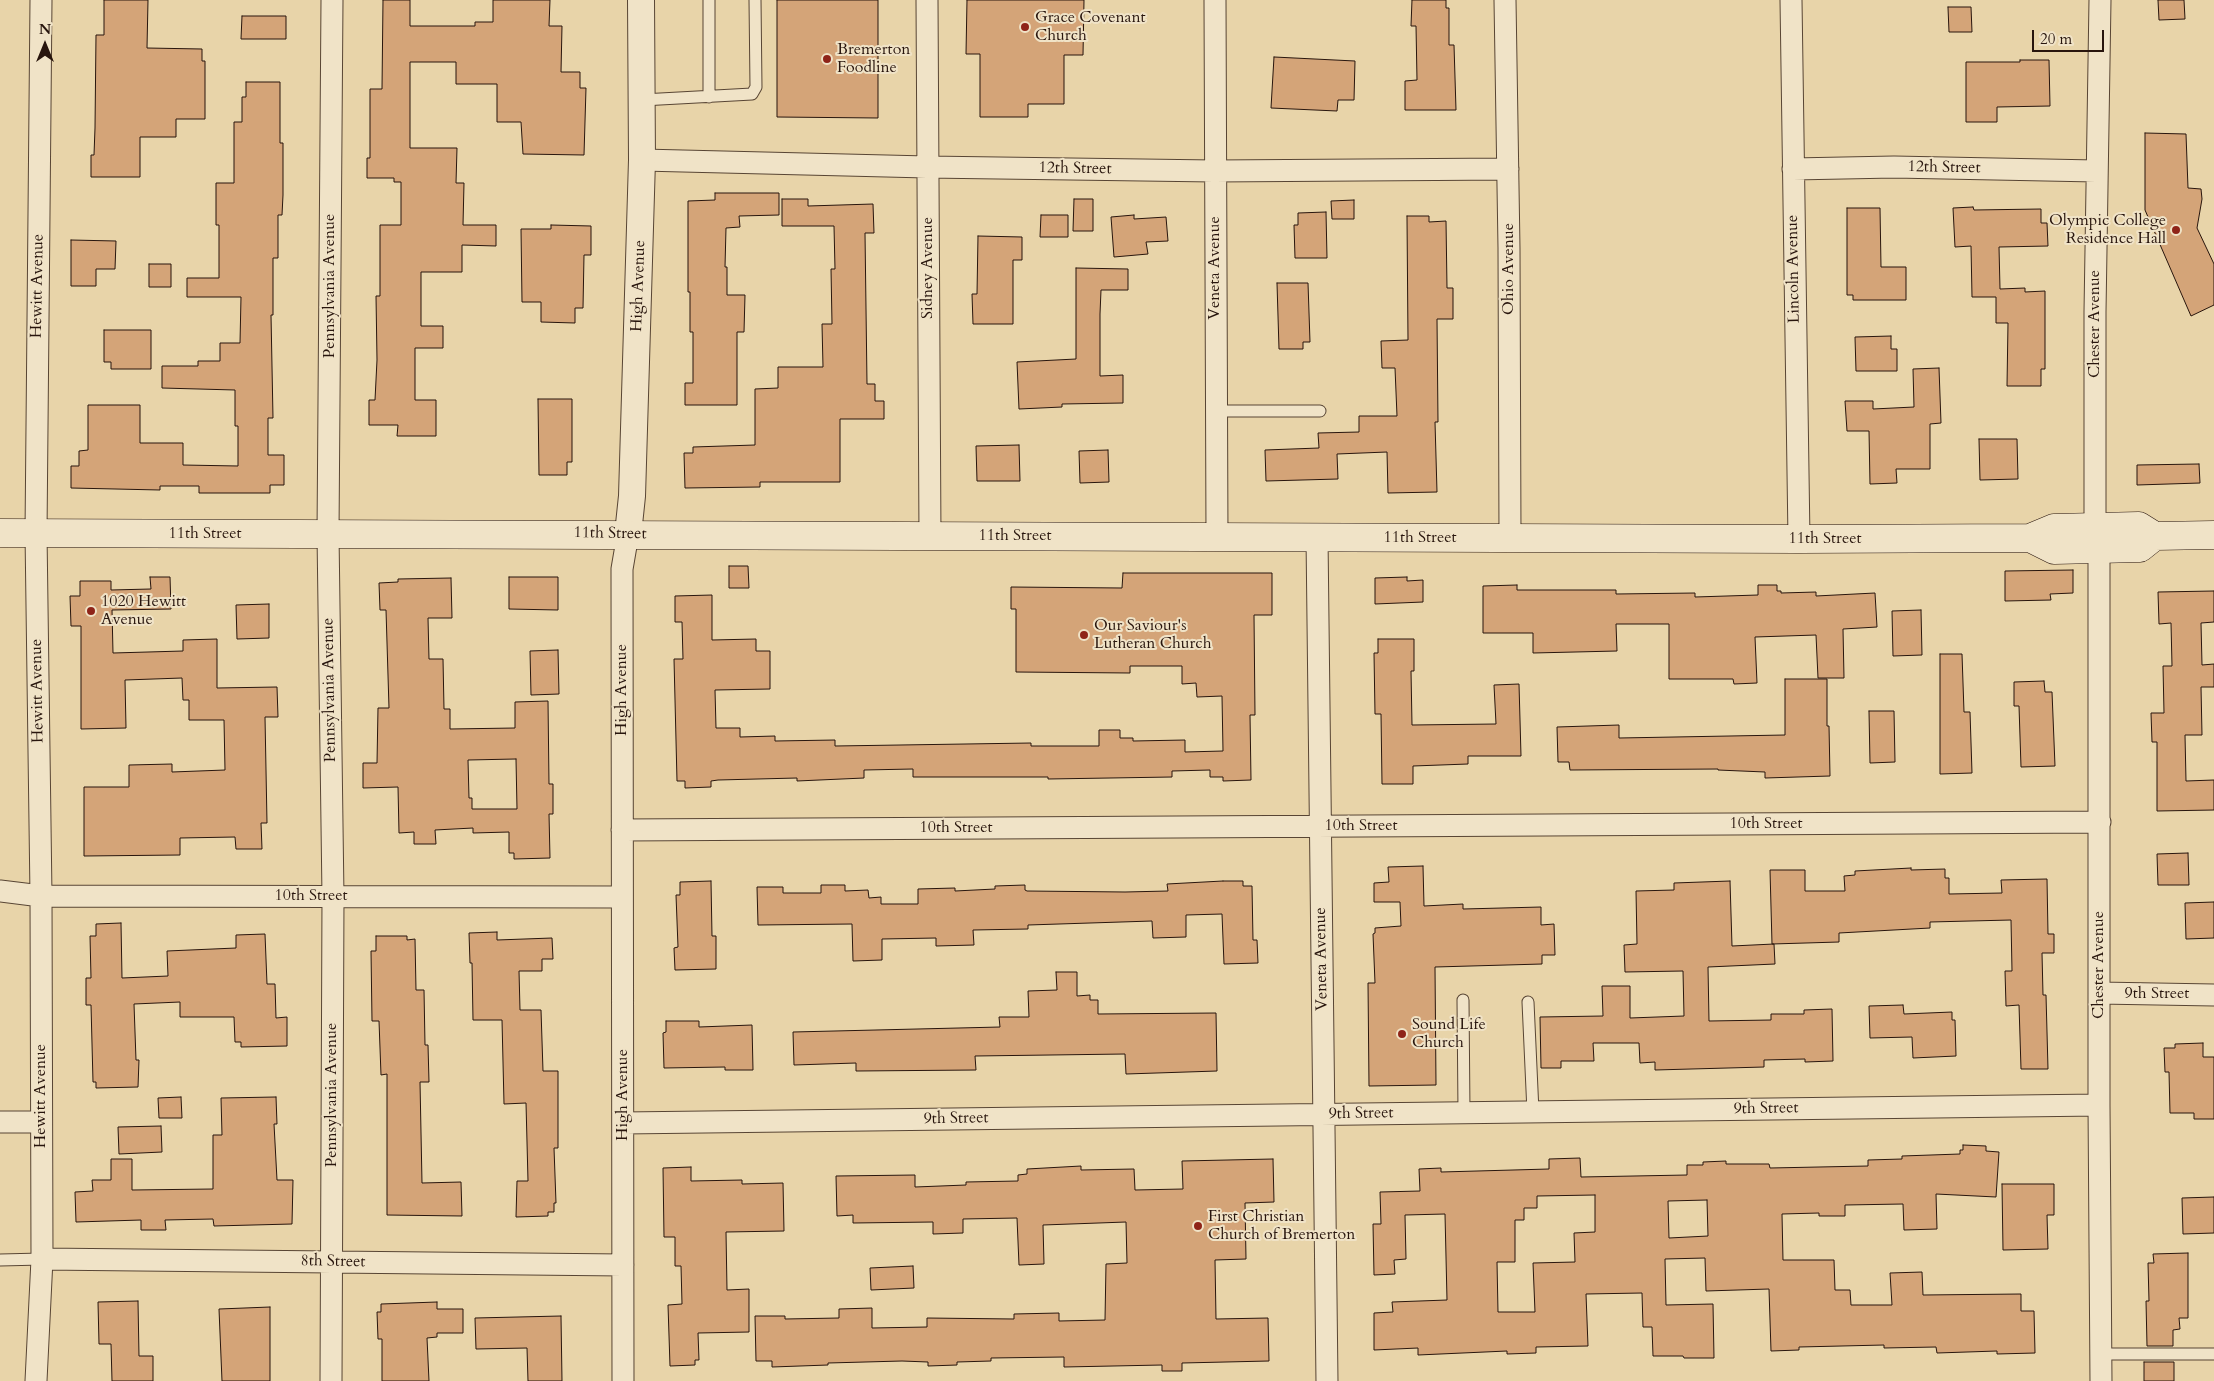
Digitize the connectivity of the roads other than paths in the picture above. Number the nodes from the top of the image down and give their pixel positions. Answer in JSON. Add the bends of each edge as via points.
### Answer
{"nodes":[{"id":1,"x":41,"y":0,"type":"edge"},
{"id":2,"x":332,"y":0,"type":"edge"},
{"id":3,"x":642,"y":0,"type":"edge"},
{"id":4,"x":709,"y":0,"type":"edge"},
{"id":5,"x":756,"y":0,"type":"edge"},
{"id":6,"x":927,"y":0,"type":"edge"},
{"id":7,"x":1215,"y":0,"type":"edge"},
{"id":8,"x":1505,"y":0,"type":"edge"},
{"id":9,"x":1791,"y":0,"type":"edge"},
{"id":10,"x":2100,"y":0,"type":"edge"},
{"id":11,"x":709,"y":97,"type":"junction"},
{"id":12,"x":642,"y":100,"type":"junction"},
{"id":13,"x":642,"y":160,"type":"junction"},
{"id":14,"x":927,"y":167,"type":"junction"},
{"id":15,"x":1508,"y":169,"type":"junction"},
{"id":16,"x":1792,"y":170,"type":"junction"},
{"id":17,"x":1214,"y":171,"type":"junction"},
{"id":18,"x":2096,"y":171,"type":"junction"},
{"id":19,"x":1216,"y":412,"type":"junction"},
{"id":20,"x":1320,"y":412,"type":"dead end"},
{"id":21,"x":0,"y":533,"type":"edge"},
{"id":22,"x":36,"y":533,"type":"junction"},
{"id":23,"x":328,"y":534,"type":"junction"},
{"id":24,"x":628,"y":534,"type":"junction"},
{"id":25,"x":2214,"y":535,"type":"edge"},
{"id":26,"x":930,"y":536,"type":"junction"},
{"id":27,"x":1217,"y":537,"type":"junction"},
{"id":28,"x":1317,"y":537,"type":"junction"},
{"id":29,"x":1510,"y":538,"type":"junction"},
{"id":30,"x":2097,"y":538,"type":"junction"},
{"id":31,"x":1799,"y":539,"type":"junction"},
{"id":32,"x":2100,"y":822,"type":"junction"},
{"id":33,"x":1321,"y":826,"type":"junction"},
{"id":34,"x":622,"y":830,"type":"junction"},
{"id":35,"x":0,"y":890,"type":"edge"},
{"id":36,"x":41,"y":896,"type":"junction"},
{"id":37,"x":333,"y":897,"type":"junction"},
{"id":38,"x":622,"y":897,"type":"junction"},
{"id":39,"x":2099,"y":993,"type":"junction"},
{"id":40,"x":2214,"y":994,"type":"edge"},
{"id":41,"x":1463,"y":1000,"type":"dead end"},
{"id":42,"x":1528,"y":1002,"type":"dead end"},
{"id":43,"x":2099,"y":1105,"type":"junction"},
{"id":44,"x":1464,"y":1112,"type":"junction"},
{"id":45,"x":1533,"y":1112,"type":"junction"},
{"id":46,"x":1324,"y":1114,"type":"junction"},
{"id":47,"x":0,"y":1122,"type":"edge"},
{"id":48,"x":40,"y":1122,"type":"junction"},
{"id":49,"x":622,"y":1123,"type":"junction"},
{"id":50,"x":42,"y":1258,"type":"junction"},
{"id":51,"x":0,"y":1260,"type":"edge"},
{"id":52,"x":331,"y":1262,"type":"junction"},
{"id":53,"x":623,"y":1265,"type":"junction"},
{"id":54,"x":2101,"y":1354,"type":"junction"},
{"id":55,"x":2214,"y":1354,"type":"edge"},
{"id":56,"x":36,"y":1381,"type":"edge"},
{"id":57,"x":331,"y":1381,"type":"edge"},
{"id":58,"x":623,"y":1381,"type":"edge"},
{"id":59,"x":1327,"y":1381,"type":"edge"},
{"id":60,"x":2101,"y":1381,"type":"edge"}],
"edges":[{"from":1,"to":22,"type":"street","name":"Hewitt Avenue"},
{"from":2,"to":23,"type":"street","name":"Pennsylvania Avenue"},
{"from":3,"to":12,"type":"street","name":"High Avenue"},
{"from":4,"to":11,"type":"lane"},
{"from":5,"to":11,"type":"lane","via":[[756,87],[752,94]]},
{"from":6,"to":14,"type":"street","name":"Sidney Avenue"},
{"from":7,"to":17,"type":"street","name":"Veneta Avenue"},
{"from":8,"to":15,"type":"street","name":"Ohio Avenue"},
{"from":9,"to":16,"type":"street","name":"Lincoln Avenue"},
{"from":10,"to":18,"type":"street","name":"Chester Avenue"},
{"from":11,"to":12,"type":"lane"},
{"from":12,"to":13,"type":"street","name":"High Avenue"},
{"from":13,"to":14,"type":"street","name":"12th Street"},
{"from":13,"to":24,"type":"street","name":"High Avenue","via":[[632,496]]},
{"from":14,"to":17,"type":"street","name":"12th Street"},
{"from":14,"to":26,"type":"street","name":"Sidney Avenue"},
{"from":15,"to":17,"type":"street","name":"12th Street"},
{"from":15,"to":29,"type":"street","name":"Ohio Avenue"},
{"from":16,"to":18,"type":"street","name":"12th Street","via":[[1894,167]]},
{"from":16,"to":31,"type":"street","name":"Lincoln Avenue"},
{"from":17,"to":19,"type":"street","name":"Veneta Avenue"},
{"from":18,"to":30,"type":"street","name":"Chester Avenue"},
{"from":19,"to":20,"type":"lane"},
{"from":19,"to":27,"type":"street","name":"Veneta Avenue"},
{"from":21,"to":22,"type":"main road","name":"11th Street"},
{"from":22,"to":23,"type":"main road","name":"11th Street"},
{"from":22,"to":36,"type":"street","name":"Hewitt Avenue"},
{"from":23,"to":24,"type":"main road","name":"11th Street"},
{"from":23,"to":37,"type":"street","name":"Pennsylvania Avenue"},
{"from":24,"to":26,"type":"main road","name":"11th Street"},
{"from":24,"to":34,"type":"street","name":"High Avenue","via":[[622,569]]},
{"from":25,"to":30,"type":"main road","name":"11th Street","via":[[2155,536],[2139,526]]},
{"from":26,"to":27,"type":"main road","name":"11th Street"},
{"from":27,"to":28,"type":"main road","name":"11th Street"},
{"from":28,"to":29,"type":"main road","name":"11th Street"},
{"from":28,"to":33,"type":"street","name":"Veneta Avenue"},
{"from":29,"to":31,"type":"main road","name":"11th Street"},
{"from":30,"to":31,"type":"main road","name":"11th Street","via":[[2054,528],[2030,538]]},
{"from":30,"to":32,"type":"street","name":"Chester Avenue"},
{"from":32,"to":33,"type":"street","name":"10th Street"},
{"from":32,"to":39,"type":"street","name":"Chester Avenue"},
{"from":33,"to":34,"type":"street","name":"10th Street"},
{"from":33,"to":46,"type":"street","name":"Veneta Avenue"},
{"from":34,"to":38,"type":"street","name":"High Avenue"},
{"from":35,"to":36,"type":"street","name":"10th Street"},
{"from":36,"to":37,"type":"street","name":"10th Street"},
{"from":36,"to":48,"type":"street","name":"Hewitt Avenue"},
{"from":37,"to":38,"type":"street","name":"10th Street"},
{"from":37,"to":52,"type":"street","name":"Pennsylvania Avenue"},
{"from":38,"to":49,"type":"street","name":"High Avenue"},
{"from":39,"to":40,"type":"street","name":"9th Street"},
{"from":39,"to":43,"type":"street","name":"Chester Avenue"},
{"from":41,"to":44,"type":"lane"},
{"from":42,"to":45,"type":"lane"},
{"from":43,"to":45,"type":"street","name":"9th Street"},
{"from":43,"to":54,"type":"street","name":"Chester Avenue"},
{"from":44,"to":45,"type":"street","name":"9th Street"},
{"from":44,"to":46,"type":"street","name":"9th Street"},
{"from":46,"to":49,"type":"street","name":"9th Street"},
{"from":46,"to":59,"type":"street","name":"Veneta Avenue"},
{"from":47,"to":48,"type":"street"},
{"from":48,"to":50,"type":"street","name":"Hewitt Avenue"},
{"from":49,"to":53,"type":"street","name":"High Avenue"},
{"from":50,"to":51,"type":"lane"},
{"from":50,"to":52,"type":"street","name":"8th Street"},
{"from":50,"to":56,"type":"street","name":"Hewitt Avenue"},
{"from":52,"to":53,"type":"street","name":"8th Street"},
{"from":52,"to":57,"type":"street","name":"Pennsylvania Avenue"},
{"from":53,"to":58,"type":"street","name":"High Avenue"},
{"from":54,"to":55,"type":"lane"},
{"from":54,"to":60,"type":"street","name":"Chester Avenue"}]}
